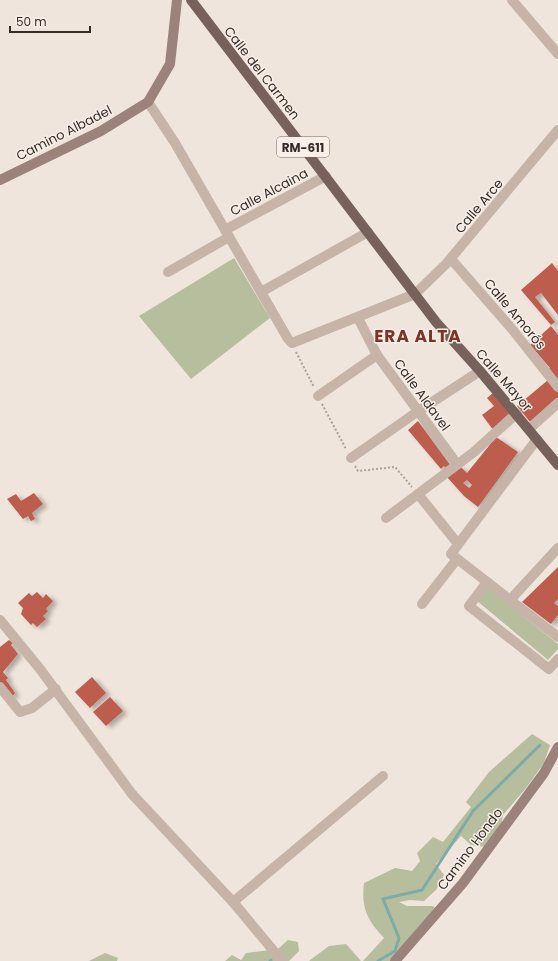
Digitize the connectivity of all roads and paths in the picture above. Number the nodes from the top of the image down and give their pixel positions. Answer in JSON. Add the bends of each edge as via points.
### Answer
{"nodes":[{"id":1,"x":177,"y":0,"type":"edge"},
{"id":2,"x":190,"y":0,"type":"edge"},
{"id":3,"x":512,"y":0,"type":"edge"},
{"id":4,"x":558,"y":54,"type":"edge"},
{"id":5,"x":148,"y":102,"type":"junction"},
{"id":6,"x":558,"y":130,"type":"edge"},
{"id":7,"x":326,"y":176,"type":"junction"},
{"id":8,"x":0,"y":180,"type":"edge"},
{"id":9,"x":368,"y":232,"type":"junction"},
{"id":10,"x":227,"y":233,"type":"junction"},
{"id":11,"x":451,"y":258,"type":"junction"},
{"id":12,"x":168,"y":272,"type":"dead end"},
{"id":13,"x":261,"y":292,"type":"junction"},
{"id":14,"x":415,"y":294,"type":"junction"},
{"id":15,"x":358,"y":318,"type":"junction"},
{"id":16,"x":292,"y":343,"type":"junction"},
{"id":17,"x":377,"y":356,"type":"junction"},
{"id":18,"x":480,"y":371,"type":"junction"},
{"id":19,"x":558,"y":387,"type":"edge"},
{"id":20,"x":318,"y":396,"type":"junction"},
{"id":21,"x":558,"y":403,"type":"edge"},
{"id":22,"x":417,"y":412,"type":"junction"},
{"id":23,"x":516,"y":413,"type":"junction"},
{"id":24,"x":529,"y":429,"type":"junction"},
{"id":25,"x":537,"y":439,"type":"junction"},
{"id":26,"x":351,"y":458,"type":"junction"},
{"id":27,"x":456,"y":464,"type":"junction"},
{"id":28,"x":558,"y":465,"type":"edge"},
{"id":29,"x":418,"y":494,"type":"junction"},
{"id":30,"x":386,"y":518,"type":"dead end"},
{"id":31,"x":458,"y":544,"type":"junction"},
{"id":32,"x":558,"y":548,"type":"edge"},
{"id":33,"x":457,"y":559,"type":"junction"},
{"id":34,"x":487,"y":582,"type":"junction"},
{"id":35,"x":510,"y":600,"type":"junction"},
{"id":36,"x":422,"y":604,"type":"dead end"},
{"id":37,"x":0,"y":620,"type":"edge"},
{"id":38,"x":558,"y":637,"type":"edge"},
{"id":39,"x":558,"y":660,"type":"edge"},
{"id":40,"x":0,"y":687,"type":"edge"},
{"id":41,"x":56,"y":689,"type":"junction"},
{"id":42,"x":558,"y":747,"type":"edge"},
{"id":43,"x":383,"y":776,"type":"dead end"},
{"id":44,"x":232,"y":902,"type":"junction"},
{"id":45,"x":282,"y":961,"type":"edge"},
{"id":46,"x":395,"y":961,"type":"edge"}],
"edges":[{"from":1,"to":5,"type":"main road","name":"Camino Albadel","via":[[170,64]]},
{"from":2,"to":7,"type":"main road","name":"Calle del Carmen","number":"RM-611"},
{"from":3,"to":4,"type":"street"},
{"from":5,"to":8,"type":"main road","name":"Camino Albadel","via":[[101,131]]},
{"from":5,"to":10,"type":"street"},
{"from":6,"to":11,"type":"street","name":"Calle Arce"},
{"from":7,"to":9,"type":"main road","name":"Calle del Carmen","number":"RM-611"},
{"from":7,"to":10,"type":"street","name":"Calle Alcaina"},
{"from":9,"to":13,"type":"street"},
{"from":9,"to":14,"type":"main road","name":"Calle del Carmen","number":"RM-611"},
{"from":10,"to":12,"type":"street","name":"Calle Alcaina"},
{"from":10,"to":13,"type":"street"},
{"from":11,"to":14,"type":"street","name":"Calle Arce"},
{"from":11,"to":19,"type":"street","name":"Calle Amorós"},
{"from":13,"to":16,"type":"street"},
{"from":14,"to":15,"type":"street"},
{"from":14,"to":18,"type":"main road","name":"Calle Mayor","number":"RM-611","via":[[436,322]]},
{"from":15,"to":16,"type":"street"},
{"from":15,"to":17,"type":"street","name":"Calle Aldavel"},
{"from":16,"to":20,"type":"path"},
{"from":17,"to":20,"type":"street"},
{"from":17,"to":22,"type":"street","name":"Calle Aldavel"},
{"from":18,"to":22,"type":"street"},
{"from":18,"to":23,"type":"main road","name":"Calle Mayor","number":"RM-611"},
{"from":20,"to":26,"type":"path"},
{"from":21,"to":24,"type":"street"},
{"from":22,"to":26,"type":"street"},
{"from":22,"to":27,"type":"street","name":"Calle Aldavel"},
{"from":23,"to":24,"type":"main road","name":"Calle Mayor","number":"RM-611"},
{"from":23,"to":27,"type":"street","via":[[474,452]]},
{"from":24,"to":25,"type":"main road","name":"Calle Mayor","number":"RM-611"},
{"from":25,"to":28,"type":"main road","name":"Calle Mayor","number":"RM-611"},
{"from":25,"to":31,"type":"street"},
{"from":26,"to":29,"type":"path","via":[[358,471],[395,467]]},
{"from":27,"to":29,"type":"street"},
{"from":29,"to":30,"type":"street"},
{"from":29,"to":31,"type":"street"},
{"from":31,"to":33,"type":"street","via":[[451,554]]},
{"from":32,"to":35,"type":"street"},
{"from":33,"to":34,"type":"street"},
{"from":33,"to":36,"type":"street"},
{"from":34,"to":35,"type":"street"},
{"from":34,"to":39,"type":"street","via":[[469,606],[549,670]]},
{"from":35,"to":38,"type":"street"},
{"from":37,"to":41,"type":"street"},
{"from":40,"to":41,"type":"street","via":[[20,712],[32,708]]},
{"from":41,"to":44,"type":"street","via":[[132,794]]},
{"from":42,"to":46,"type":"main road","name":"Camino Hondo","via":[[544,773],[463,884]]},
{"from":43,"to":44,"type":"street"},
{"from":44,"to":45,"type":"street"}]}
